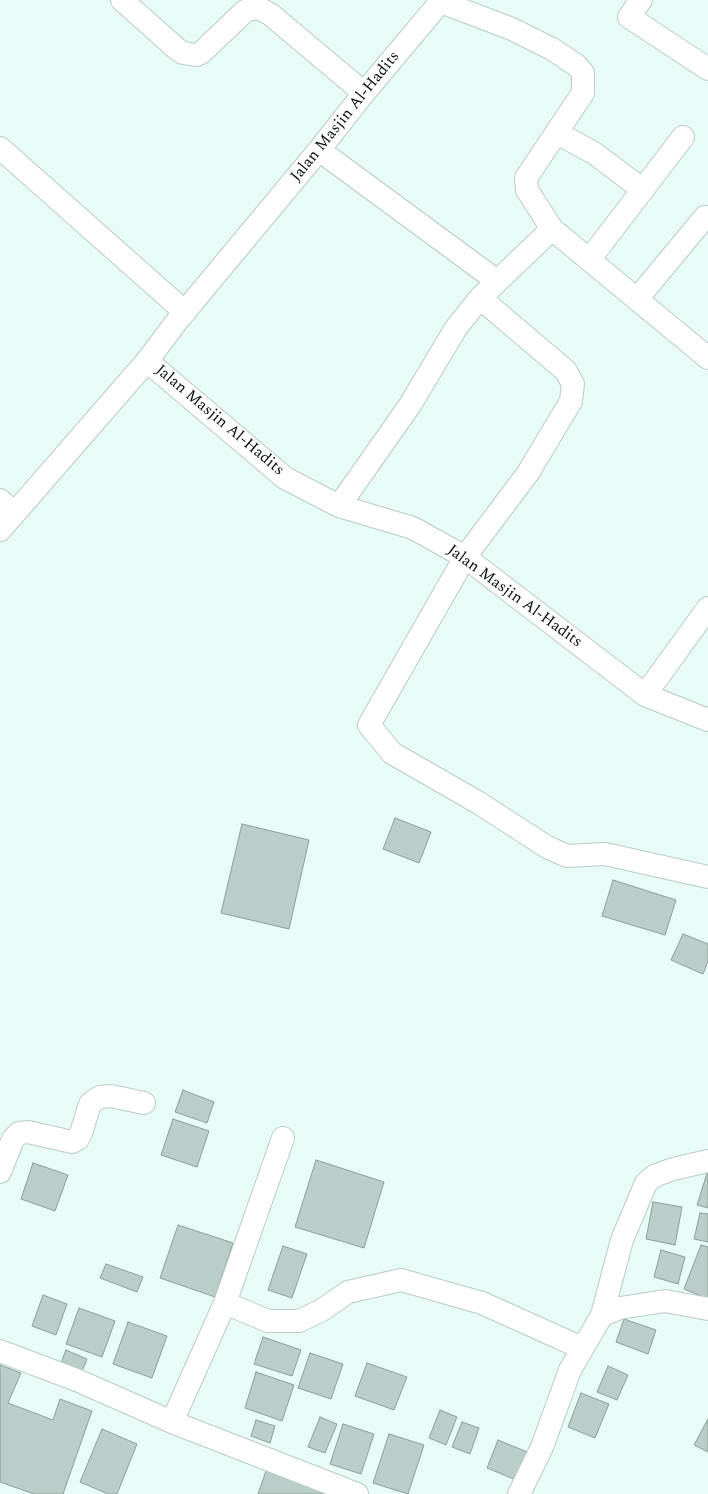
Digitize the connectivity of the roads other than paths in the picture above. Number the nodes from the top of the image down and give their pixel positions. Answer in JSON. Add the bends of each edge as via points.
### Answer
{"nodes":[{"id":1,"x":122,"y":0,"type":"edge"},
{"id":2,"x":641,"y":0,"type":"edge"},
{"id":3,"x":441,"y":1,"type":"edge"},
{"id":4,"x":708,"y":69,"type":"edge"},
{"id":5,"x":364,"y":92,"type":"junction"},
{"id":6,"x":557,"y":133,"type":"junction"},
{"id":7,"x":683,"y":137,"type":"dead end"},
{"id":8,"x":0,"y":148,"type":"edge"},
{"id":9,"x":319,"y":150,"type":"junction"},
{"id":10,"x":643,"y":190,"type":"junction"},
{"id":11,"x":704,"y":218,"type":"dead end"},
{"id":12,"x":552,"y":229,"type":"junction"},
{"id":13,"x":589,"y":260,"type":"junction"},
{"id":14,"x":497,"y":282,"type":"junction"},
{"id":15,"x":480,"y":298,"type":"junction"},
{"id":16,"x":637,"y":299,"type":"junction"},
{"id":17,"x":185,"y":312,"type":"junction"},
{"id":18,"x":708,"y":358,"type":"edge"},
{"id":19,"x":147,"y":361,"type":"junction"},
{"id":20,"x":339,"y":506,"type":"junction"},
{"id":21,"x":7,"y":507,"type":"edge"},
{"id":22,"x":0,"y":530,"type":"edge"},
{"id":23,"x":465,"y":557,"type":"junction"},
{"id":24,"x":708,"y":608,"type":"edge"},
{"id":25,"x":645,"y":695,"type":"junction"},
{"id":26,"x":708,"y":720,"type":"edge"},
{"id":27,"x":708,"y":877,"type":"edge"},
{"id":28,"x":144,"y":1103,"type":"dead end"},
{"id":29,"x":283,"y":1138,"type":"dead end"},
{"id":30,"x":708,"y":1161,"type":"edge"},
{"id":31,"x":0,"y":1172,"type":"edge"},
{"id":32,"x":225,"y":1304,"type":"junction"},
{"id":33,"x":708,"y":1309,"type":"edge"},
{"id":34,"x":602,"y":1315,"type":"junction"},
{"id":35,"x":582,"y":1348,"type":"junction"},
{"id":36,"x":0,"y":1351,"type":"edge"},
{"id":37,"x":172,"y":1422,"type":"junction"},
{"id":38,"x":357,"y":1494,"type":"edge"},
{"id":39,"x":519,"y":1494,"type":"edge"}],
"edges":[{"from":1,"to":5,"type":"street","via":[[177,49],[196,56],[245,11],[260,9],[270,14]]},
{"from":2,"to":4,"type":"street","via":[[629,17]]},
{"from":3,"to":5,"type":"street","name":"Jalan Masjin Al-Hadits"},
{"from":3,"to":6,"type":"street","via":[[512,30],[552,49],[576,65],[583,73],[583,93]]},
{"from":5,"to":9,"type":"street","name":"Jalan Masjin Al-Hadits"},
{"from":6,"to":10,"type":"street","via":[[594,153]]},
{"from":6,"to":12,"type":"street","via":[[526,178],[527,190]]},
{"from":7,"to":10,"type":"street"},
{"from":8,"to":17,"type":"street"},
{"from":9,"to":14,"type":"street"},
{"from":9,"to":17,"type":"street","name":"Jalan Masjin Al-Hadits"},
{"from":10,"to":13,"type":"street"},
{"from":11,"to":16,"type":"street"},
{"from":12,"to":13,"type":"street"},
{"from":12,"to":14,"type":"street"},
{"from":13,"to":16,"type":"street"},
{"from":14,"to":15,"type":"street"},
{"from":15,"to":20,"type":"street","via":[[456,328],[410,405]]},
{"from":15,"to":23,"type":"street","via":[[566,371],[573,384],[571,402],[528,473]]},
{"from":16,"to":18,"type":"street"},
{"from":17,"to":19,"type":"street","name":"Jalan Masjin Al-Hadits"},
{"from":19,"to":20,"type":"street","name":"Jalan Masjin Al-Hadits","via":[[285,478]]},
{"from":19,"to":21,"type":"street"},
{"from":20,"to":23,"type":"street","name":"Jalan Masjin Al-Hadits","via":[[413,528]]},
{"from":21,"to":22,"type":"street"},
{"from":23,"to":25,"type":"street","name":"Jalan Masjin Al-Hadits"},
{"from":23,"to":27,"type":"street","via":[[369,724],[392,753],[480,803],[547,847],[567,856],[605,854]]},
{"from":24,"to":25,"type":"street"},
{"from":25,"to":26,"type":"street","name":"Jalan Masjin Al-Hadits"},
{"from":28,"to":31,"type":"street","via":[[110,1096],[94,1100],[90,1104],[78,1139],[72,1142],[28,1132],[19,1133],[13,1139]]},
{"from":29,"to":32,"type":"street"},
{"from":30,"to":34,"type":"street","via":[[673,1169],[654,1176],[646,1183],[622,1240]]},
{"from":32,"to":35,"type":"street","via":[[268,1321],[299,1321],[322,1310],[348,1292],[401,1280],[482,1303]]},
{"from":32,"to":37,"type":"street"},
{"from":33,"to":34,"type":"street","via":[[665,1301],[620,1308]]},
{"from":34,"to":35,"type":"street"},
{"from":35,"to":39,"type":"street","via":[[570,1370],[542,1447]]},
{"from":36,"to":37,"type":"street","via":[[79,1381]]},
{"from":37,"to":38,"type":"street"}]}
